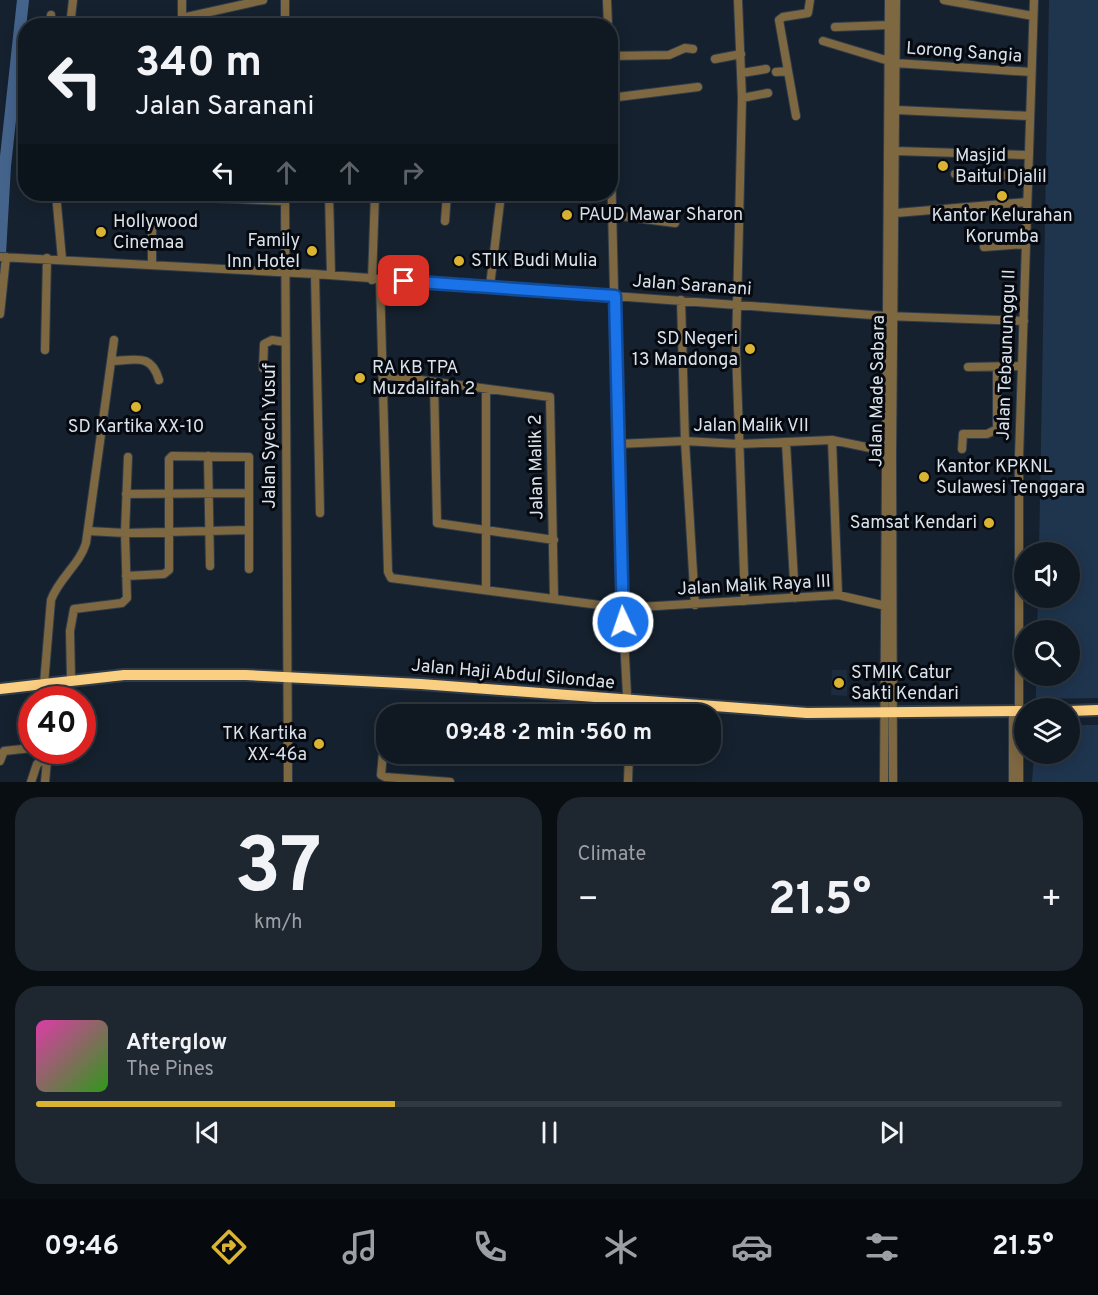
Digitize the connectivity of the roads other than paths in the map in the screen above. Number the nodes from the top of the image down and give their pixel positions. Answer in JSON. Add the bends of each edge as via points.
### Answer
{"nodes":[{"id":1,"x":73,"y":0,"type":"edge"},
{"id":2,"x":182,"y":0,"type":"edge"},
{"id":3,"x":263,"y":0,"type":"edge"},
{"id":4,"x":285,"y":0,"type":"edge"},
{"id":5,"x":607,"y":0,"type":"edge"},
{"id":6,"x":738,"y":0,"type":"edge"},
{"id":7,"x":810,"y":0,"type":"edge"},
{"id":8,"x":889,"y":0,"type":"edge"},
{"id":9,"x":896,"y":0,"type":"edge"},
{"id":10,"x":944,"y":0,"type":"edge"},
{"id":11,"x":1034,"y":0,"type":"edge"},
{"id":12,"x":51,"y":15,"type":"dead end"},
{"id":13,"x":1033,"y":16,"type":"junction"},
{"id":14,"x":51,"y":18,"type":"edge"},
{"id":15,"x":71,"y":18,"type":"edge"},
{"id":16,"x":182,"y":18,"type":"edge"},
{"id":17,"x":197,"y":18,"type":"edge"},
{"id":18,"x":285,"y":18,"type":"edge"},
{"id":19,"x":608,"y":18,"type":"edge"},
{"id":20,"x":889,"y":25,"type":"junction"},
{"id":21,"x":835,"y":27,"type":"dead end"},
{"id":22,"x":823,"y":41,"type":"dead end"},
{"id":23,"x":693,"y":49,"type":"dead end"},
{"id":24,"x":741,"y":54,"type":"junction"},
{"id":25,"x":618,"y":56,"type":"edge"},
{"id":26,"x":715,"y":59,"type":"dead end"},
{"id":27,"x":892,"y":62,"type":"junction"},
{"id":28,"x":766,"y":69,"type":"dead end"},
{"id":29,"x":788,"y":71,"type":"junction"},
{"id":30,"x":776,"y":72,"type":"dead end"},
{"id":31,"x":1031,"y":72,"type":"junction"},
{"id":32,"x":742,"y":73,"type":"junction"},
{"id":33,"x":698,"y":87,"type":"dead end"},
{"id":34,"x":768,"y":93,"type":"dead end"},
{"id":35,"x":618,"y":97,"type":"edge"},
{"id":36,"x":742,"y":98,"type":"junction"},
{"id":37,"x":893,"y":108,"type":"junction"},
{"id":38,"x":796,"y":116,"type":"dead end"},
{"id":39,"x":1030,"y":116,"type":"junction"},
{"id":40,"x":895,"y":151,"type":"junction"},
{"id":41,"x":1028,"y":155,"type":"junction"},
{"id":42,"x":955,"y":174,"type":"dead end"},
{"id":43,"x":1028,"y":176,"type":"junction"},
{"id":44,"x":57,"y":201,"type":"edge"},
{"id":45,"x":285,"y":201,"type":"edge"},
{"id":46,"x":329,"y":201,"type":"edge"},
{"id":47,"x":375,"y":201,"type":"edge"},
{"id":48,"x":446,"y":201,"type":"edge"},
{"id":49,"x":500,"y":201,"type":"edge"},
{"id":50,"x":613,"y":201,"type":"edge"},
{"id":51,"x":1027,"y":202,"type":"junction"},
{"id":52,"x":896,"y":213,"type":"junction"},
{"id":53,"x":613,"y":215,"type":"junction"},
{"id":54,"x":445,"y":220,"type":"dead end"},
{"id":55,"x":152,"y":221,"type":"dead end"},
{"id":56,"x":675,"y":223,"type":"dead end"},
{"id":57,"x":1024,"y":244,"type":"junction"},
{"id":58,"x":984,"y":247,"type":"dead end"},
{"id":59,"x":3,"y":257,"type":"edge"},
{"id":60,"x":47,"y":258,"type":"junction"},
{"id":61,"x":62,"y":259,"type":"junction"},
{"id":62,"x":152,"y":264,"type":"junction"},
{"id":63,"x":286,"y":272,"type":"junction"},
{"id":64,"x":315,"y":274,"type":"junction"},
{"id":65,"x":331,"y":275,"type":"junction"},
{"id":66,"x":376,"y":280,"type":"junction"},
{"id":67,"x":490,"y":286,"type":"junction"},
{"id":68,"x":615,"y":296,"type":"junction"},
{"id":69,"x":681,"y":300,"type":"junction"},
{"id":70,"x":736,"y":304,"type":"junction"},
{"id":71,"x":0,"y":314,"type":"edge"},
{"id":72,"x":890,"y":316,"type":"junction"},
{"id":73,"x":1024,"y":321,"type":"junction"},
{"id":74,"x":114,"y":340,"type":"dead end"},
{"id":75,"x":285,"y":342,"type":"junction"},
{"id":76,"x":45,"y":350,"type":"dead end"},
{"id":77,"x":112,"y":361,"type":"junction"},
{"id":78,"x":1022,"y":366,"type":"junction"},
{"id":79,"x":968,"y":367,"type":"dead end"},
{"id":80,"x":263,"y":368,"type":"dead end"},
{"id":81,"x":997,"y":368,"type":"junction"},
{"id":82,"x":383,"y":375,"type":"junction"},
{"id":83,"x":159,"y":380,"type":"dead end"},
{"id":84,"x":434,"y":382,"type":"junction"},
{"id":85,"x":486,"y":389,"type":"junction"},
{"id":86,"x":832,"y":440,"type":"junction"},
{"id":87,"x":685,"y":441,"type":"junction"},
{"id":88,"x":786,"y":443,"type":"junction"},
{"id":89,"x":617,"y":444,"type":"junction"},
{"id":90,"x":740,"y":444,"type":"junction"},
{"id":91,"x":962,"y":449,"type":"dead end"},
{"id":92,"x":885,"y":451,"type":"junction"},
{"id":93,"x":208,"y":456,"type":"junction"},
{"id":94,"x":128,"y":457,"type":"dead end"},
{"id":95,"x":249,"y":493,"type":"junction"},
{"id":96,"x":126,"y":494,"type":"junction"},
{"id":97,"x":169,"y":495,"type":"junction"},
{"id":98,"x":209,"y":495,"type":"junction"},
{"id":99,"x":320,"y":513,"type":"dead end"},
{"id":100,"x":248,"y":530,"type":"junction"},
{"id":101,"x":88,"y":531,"type":"junction"},
{"id":102,"x":486,"y":531,"type":"junction"},
{"id":103,"x":168,"y":532,"type":"junction"},
{"id":104,"x":208,"y":532,"type":"junction"},
{"id":105,"x":125,"y":533,"type":"junction"},
{"id":106,"x":554,"y":540,"type":"junction"},
{"id":107,"x":210,"y":566,"type":"dead end"},
{"id":108,"x":249,"y":569,"type":"dead end"},
{"id":109,"x":126,"y":576,"type":"junction"},
{"id":110,"x":486,"y":588,"type":"junction"},
{"id":111,"x":838,"y":595,"type":"junction"},
{"id":112,"x":554,"y":598,"type":"junction"},
{"id":113,"x":795,"y":598,"type":"junction"},
{"id":114,"x":745,"y":602,"type":"junction"},
{"id":115,"x":695,"y":605,"type":"junction"},
{"id":116,"x":886,"y":606,"type":"junction"},
{"id":117,"x":622,"y":608,"type":"junction"},
{"id":118,"x":286,"y":677,"type":"junction"},
{"id":119,"x":71,"y":680,"type":"junction"},
{"id":120,"x":57,"y":682,"type":"junction"},
{"id":121,"x":44,"y":684,"type":"junction"},
{"id":122,"x":57,"y":686,"type":"edge"},
{"id":123,"x":0,"y":689,"type":"edge"},
{"id":124,"x":1019,"y":698,"type":"edge"},
{"id":125,"x":627,"y":701,"type":"junction"},
{"id":126,"x":627,"y":704,"type":"edge"},
{"id":127,"x":888,"y":711,"type":"junction"},
{"id":128,"x":1014,"y":711,"type":"edge"},
{"id":129,"x":1080,"y":711,"type":"edge"},
{"id":130,"x":1098,"y":711,"type":"edge"},
{"id":131,"x":18,"y":749,"type":"edge"},
{"id":132,"x":0,"y":761,"type":"edge"},
{"id":133,"x":1014,"y":762,"type":"edge"},
{"id":134,"x":38,"y":764,"type":"edge"},
{"id":135,"x":47,"y":764,"type":"edge"},
{"id":136,"x":382,"y":764,"type":"edge"},
{"id":137,"x":628,"y":764,"type":"edge"},
{"id":138,"x":1018,"y":764,"type":"edge"},
{"id":139,"x":406,"y":781,"type":"edge"},
{"id":140,"x":626,"y":781,"type":"edge"},
{"id":141,"x":31,"y":782,"type":"edge"},
{"id":142,"x":45,"y":782,"type":"edge"},
{"id":143,"x":288,"y":782,"type":"edge"},
{"id":144,"x":431,"y":782,"type":"edge"},
{"id":145,"x":450,"y":782,"type":"edge"},
{"id":146,"x":884,"y":782,"type":"edge"},
{"id":147,"x":893,"y":782,"type":"edge"},
{"id":148,"x":1012,"y":782,"type":"edge"},
{"id":149,"x":1018,"y":782,"type":"edge"}],
"edges":[{"from":1,"to":15,"type":"street"},
{"from":2,"to":16,"type":"street"},
{"from":3,"to":17,"type":"street"},
{"from":4,"to":18,"type":"street"},
{"from":5,"to":19,"type":"street"},
{"from":6,"to":24,"type":"street"},
{"from":7,"to":29,"type":"street","via":[[807,13],[779,19]]},
{"from":8,"to":20,"type":"street","name":"Jalan Made Sabara"},
{"from":9,"to":27,"type":"street","name":"Jalan Made Sabara"},
{"from":10,"to":13,"type":"street"},
{"from":11,"to":13,"type":"street","name":"Jalan Tebaununggu II"},
{"from":12,"to":14,"type":"street"},
{"from":13,"to":31,"type":"street","name":"Jalan Tebaununggu II"},
{"from":20,"to":21,"type":"street"},
{"from":20,"to":27,"type":"street","name":"Jalan Made Sabara"},
{"from":22,"to":27,"type":"street","name":"Lorong Sangia"},
{"from":23,"to":25,"type":"street","via":[[669,55]]},
{"from":24,"to":26,"type":"street"},
{"from":24,"to":32,"type":"street"},
{"from":27,"to":31,"type":"street","name":"Lorong Sangia"},
{"from":27,"to":37,"type":"street","name":"Jalan Made Sabara"},
{"from":28,"to":32,"type":"street"},
{"from":29,"to":30,"type":"street"},
{"from":29,"to":38,"type":"street"},
{"from":31,"to":39,"type":"street","name":"Jalan Tebaununggu II"},
{"from":32,"to":36,"type":"street"},
{"from":33,"to":35,"type":"street"},
{"from":34,"to":36,"type":"street"},
{"from":36,"to":70,"type":"street"},
{"from":37,"to":39,"type":"street"},
{"from":37,"to":40,"type":"street","name":"Jalan Made Sabara"},
{"from":37,"to":72,"type":"street","name":"Jalan Made Sabara"},
{"from":39,"to":41,"type":"street","name":"Jalan Tebaununggu II"},
{"from":40,"to":41,"type":"street"},
{"from":40,"to":52,"type":"street","name":"Jalan Made Sabara"},
{"from":41,"to":43,"type":"street","name":"Jalan Tebaununggu II"},
{"from":42,"to":43,"type":"street"},
{"from":43,"to":51,"type":"street","name":"Jalan Tebaununggu II"},
{"from":44,"to":61,"type":"street"},
{"from":45,"to":63,"type":"street","name":"Jalan Syech Yusuf"},
{"from":46,"to":65,"type":"street"},
{"from":47,"to":66,"type":"street"},
{"from":48,"to":54,"type":"street"},
{"from":49,"to":67,"type":"street"},
{"from":50,"to":53,"type":"street"},
{"from":51,"to":52,"type":"street"},
{"from":51,"to":57,"type":"street","name":"Jalan Tebaununggu II"},
{"from":52,"to":72,"type":"street","name":"Jalan Made Sabara"},
{"from":53,"to":56,"type":"street"},
{"from":53,"to":68,"type":"street"},
{"from":55,"to":62,"type":"street"},
{"from":57,"to":58,"type":"street"},
{"from":57,"to":73,"type":"street","name":"Jalan Tebaununggu II"},
{"from":59,"to":60,"type":"street","name":"Jalan Saranani"},
{"from":59,"to":71,"type":"street"},
{"from":60,"to":61,"type":"street","name":"Jalan Saranani"},
{"from":60,"to":76,"type":"street"},
{"from":61,"to":62,"type":"street","name":"Jalan Saranani"},
{"from":62,"to":63,"type":"street","name":"Jalan Saranani"},
{"from":63,"to":64,"type":"street","name":"Jalan Saranani"},
{"from":63,"to":75,"type":"street","name":"Jalan Syech Yusuf"},
{"from":64,"to":65,"type":"street","name":"Jalan Saranani"},
{"from":64,"to":99,"type":"street"},
{"from":65,"to":66,"type":"street","name":"Jalan Saranani"},
{"from":66,"to":67,"type":"street","name":"Jalan Saranani"},
{"from":66,"to":82,"type":"street"},
{"from":67,"to":68,"type":"street","name":"Jalan Saranani"},
{"from":68,"to":69,"type":"street","name":"Jalan Saranani"},
{"from":68,"to":89,"type":"street"},
{"from":69,"to":70,"type":"street","name":"Jalan Saranani"},
{"from":69,"to":87,"type":"street"},
{"from":70,"to":72,"type":"street","name":"Jalan Saranani"},
{"from":70,"to":90,"type":"street"},
{"from":72,"to":73,"type":"street","name":"Jalan Saranani"},
{"from":72,"to":92,"type":"street","name":"Jalan Made Sabara"},
{"from":72,"to":127,"type":"street","name":"Jalan Made Sabara"},
{"from":73,"to":78,"type":"street","name":"Jalan Tebaununggu II"},
{"from":74,"to":77,"type":"street"},
{"from":75,"to":80,"type":"street","via":[[272,340],[264,344]]},
{"from":75,"to":118,"type":"street","name":"Jalan Syech Yusuf"},
{"from":77,"to":83,"type":"street","via":[[148,361],[154,365]]},
{"from":77,"to":101,"type":"street"},
{"from":78,"to":81,"type":"street"},
{"from":78,"to":124,"type":"street","name":"Jalan Tebaununggu II"},
{"from":79,"to":81,"type":"street"},
{"from":81,"to":91,"type":"street","via":[[997,429],[987,434],[963,434]]},
{"from":82,"to":84,"type":"street","name":"Jalan Malik 2"},
{"from":82,"to":110,"type":"street","name":"Jalan Malik Raya III","via":[[388,574],[393,578]]},
{"from":84,"to":85,"type":"street","name":"Jalan Malik 2"},
{"from":84,"to":102,"type":"street","via":[[435,521],[438,525]]},
{"from":85,"to":102,"type":"street"},
{"from":85,"to":106,"type":"street","name":"Jalan Malik 2","via":[[550,397]]},
{"from":86,"to":88,"type":"street","name":"Jalan Malik VII"},
{"from":86,"to":92,"type":"street","name":"Jalan Malik VII"},
{"from":86,"to":111,"type":"street"},
{"from":87,"to":89,"type":"street","name":"Jalan Malik VII"},
{"from":87,"to":90,"type":"street","name":"Jalan Malik VII"},
{"from":87,"to":115,"type":"street"},
{"from":88,"to":90,"type":"street","name":"Jalan Malik VII"},
{"from":88,"to":113,"type":"street"},
{"from":89,"to":117,"type":"street"},
{"from":90,"to":114,"type":"street"},
{"from":92,"to":116,"type":"street","name":"Jalan Made Sabara"},
{"from":93,"to":95,"type":"street","via":[[248,455]]},
{"from":93,"to":97,"type":"street","via":[[170,457]]},
{"from":93,"to":98,"type":"street"},
{"from":94,"to":96,"type":"street"},
{"from":95,"to":98,"type":"street"},
{"from":95,"to":100,"type":"street"},
{"from":96,"to":97,"type":"street"},
{"from":96,"to":105,"type":"street"},
{"from":97,"to":98,"type":"street"},
{"from":97,"to":103,"type":"street"},
{"from":98,"to":104,"type":"street"},
{"from":100,"to":104,"type":"street"},
{"from":100,"to":108,"type":"street"},
{"from":101,"to":105,"type":"street"},
{"from":101,"to":121,"type":"street","via":[[82,554],[51,600]]},
{"from":102,"to":106,"type":"street"},
{"from":102,"to":110,"type":"street"},
{"from":103,"to":104,"type":"street"},
{"from":103,"to":105,"type":"street"},
{"from":103,"to":109,"type":"street","via":[[168,572]]},
{"from":104,"to":107,"type":"street"},
{"from":105,"to":109,"type":"street"},
{"from":106,"to":112,"type":"street","name":"Jalan Malik 2"},
{"from":109,"to":119,"type":"street","via":[[124,602],[74,609],[70,631]]},
{"from":110,"to":112,"type":"street","name":"Jalan Malik Raya III"},
{"from":111,"to":113,"type":"street","name":"Jalan Malik Raya III"},
{"from":111,"to":116,"type":"street","name":"Jalan Malik Raya III"},
{"from":112,"to":117,"type":"street","name":"Jalan Malik Raya III"},
{"from":113,"to":114,"type":"street","name":"Jalan Malik Raya III"},
{"from":114,"to":115,"type":"street","name":"Jalan Malik Raya III"},
{"from":115,"to":117,"type":"street","name":"Jalan Malik Raya III"},
{"from":116,"to":127,"type":"street","name":"Jalan Made Sabara"},
{"from":117,"to":125,"type":"street"},
{"from":118,"to":119,"type":"highway","name":"Jalan Haji Abdul Silondae","via":[[135,675]]},
{"from":118,"to":125,"type":"highway","name":"Jalan Haji Abdul Silondae","via":[[433,684]]},
{"from":118,"to":143,"type":"street","name":"Jalan Syech Yusuf"},
{"from":119,"to":120,"type":"highway","name":"Jalan Haji Abdul Silondae"},
{"from":120,"to":121,"type":"highway","name":"Jalan Haji Abdul Silondae"},
{"from":120,"to":122,"type":"street"},
{"from":121,"to":123,"type":"highway","name":"Jalan Haji Abdul Silondae"},
{"from":125,"to":126,"type":"street"},
{"from":125,"to":127,"type":"highway","name":"Jalan Haji Abdul Silondae","via":[[807,713]]},
{"from":127,"to":128,"type":"highway","name":"Jalan Haji Abdul Silondae"},
{"from":127,"to":146,"type":"street","name":"Jalan Made Sabara"},
{"from":127,"to":147,"type":"street","name":"Jalan Made Sabara"},
{"from":129,"to":130,"type":"highway"},
{"from":131,"to":132,"type":"street","via":[[6,750]]},
{"from":133,"to":148,"type":"street"},
{"from":134,"to":141,"type":"street"},
{"from":135,"to":142,"type":"street"},
{"from":136,"to":139,"type":"street","via":[[381,775]]},
{"from":137,"to":140,"type":"street"},
{"from":138,"to":149,"type":"street"},
{"from":139,"to":144,"type":"street"},
{"from":144,"to":145,"type":"street"}]}
